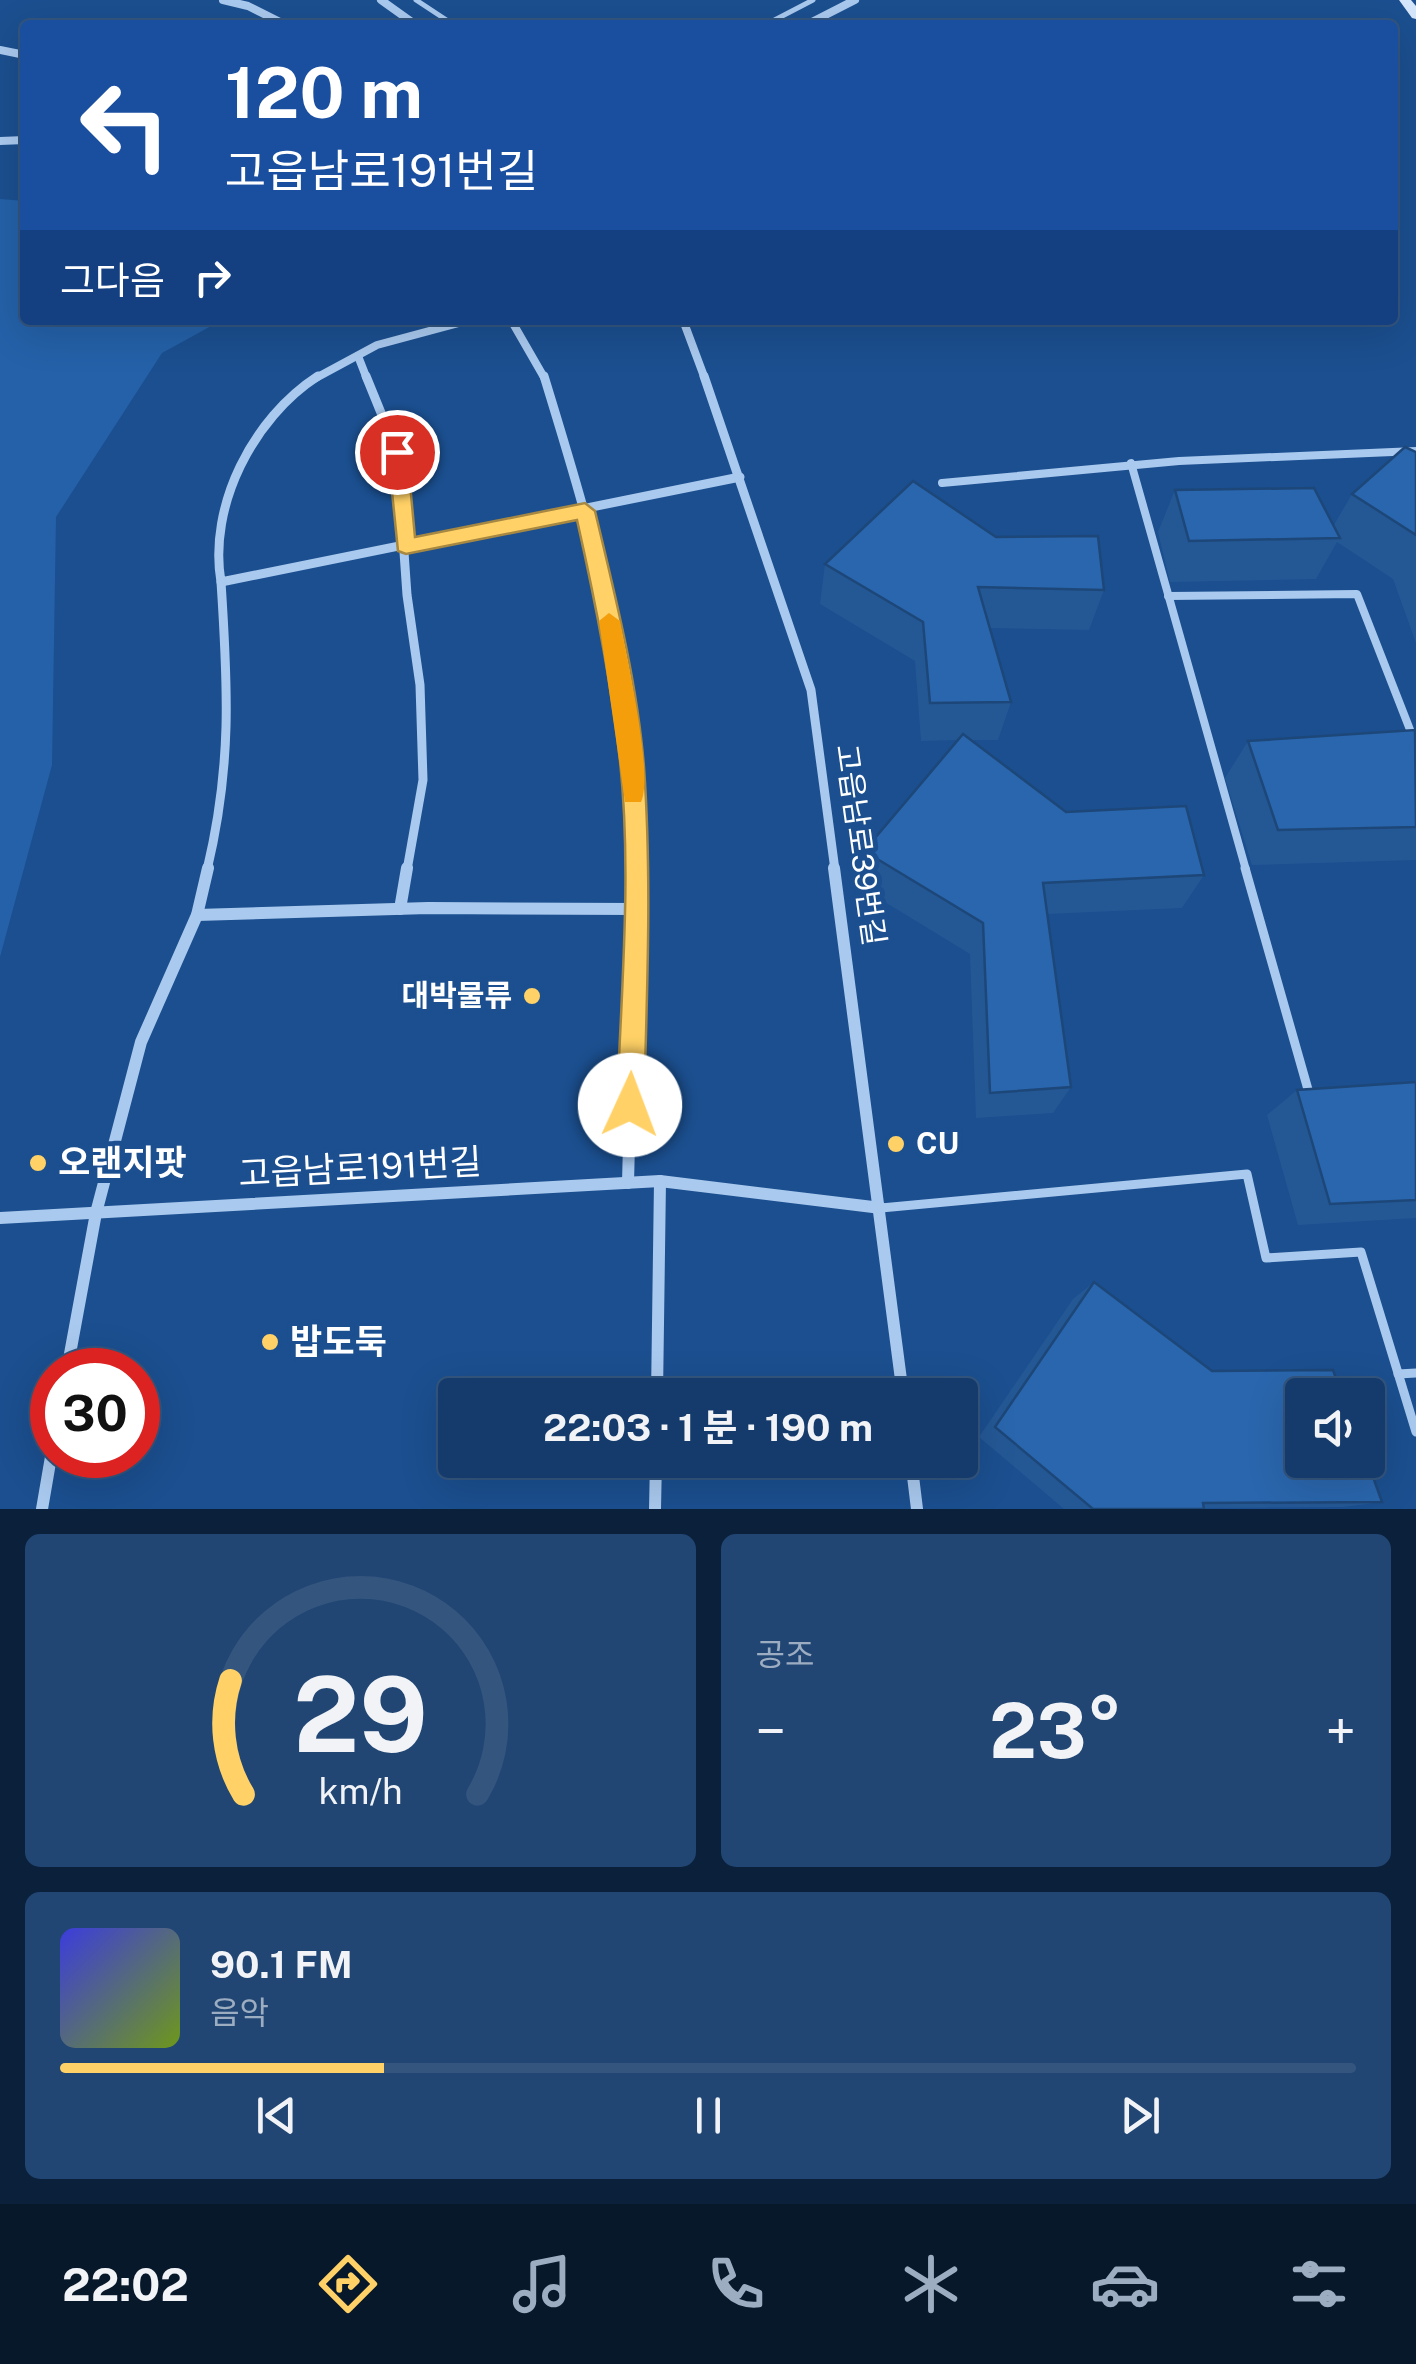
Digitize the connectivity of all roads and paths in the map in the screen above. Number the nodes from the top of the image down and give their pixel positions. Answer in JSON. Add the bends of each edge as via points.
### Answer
{"nodes":[{"id":1,"x":223,"y":0,"type":"edge"},
{"id":2,"x":381,"y":0,"type":"edge"},
{"id":3,"x":416,"y":0,"type":"edge"},
{"id":4,"x":813,"y":0,"type":"edge"},
{"id":5,"x":855,"y":0,"type":"edge"},
{"id":6,"x":1404,"y":0,"type":"edge"},
{"id":7,"x":1416,"y":15,"type":"edge"},
{"id":8,"x":276,"y":20,"type":"edge"},
{"id":9,"x":409,"y":20,"type":"edge"},
{"id":10,"x":446,"y":20,"type":"edge"},
{"id":11,"x":775,"y":20,"type":"edge"},
{"id":12,"x":816,"y":20,"type":"edge"},
{"id":13,"x":439,"y":325,"type":"edge"},
{"id":14,"x":514,"y":325,"type":"edge"},
{"id":15,"x":685,"y":325,"type":"edge"},
{"id":16,"x":358,"y":356,"type":"junction"},
{"id":17,"x":1416,"y":451,"type":"edge"},
{"id":18,"x":1131,"y":464,"type":"junction"},
{"id":19,"x":740,"y":477,"type":"junction"},
{"id":20,"x":942,"y":483,"type":"dead end"},
{"id":21,"x":585,"y":511,"type":"junction"},
{"id":22,"x":406,"y":546,"type":"junction"},
{"id":23,"x":221,"y":582,"type":"junction"},
{"id":24,"x":1168,"y":596,"type":"junction"},
{"id":25,"x":1416,"y":745,"type":"edge"},
{"id":26,"x":400,"y":909,"type":"junction"},
{"id":27,"x":636,"y":909,"type":"junction"},
{"id":28,"x":197,"y":915,"type":"junction"},
{"id":29,"x":1309,"y":1093,"type":"edge"},
{"id":30,"x":660,"y":1182,"type":"junction"},
{"id":31,"x":628,"y":1183,"type":"junction"},
{"id":32,"x":881,"y":1208,"type":"junction"},
{"id":33,"x":96,"y":1213,"type":"junction"},
{"id":34,"x":0,"y":1218,"type":"edge"},
{"id":35,"x":71,"y":1348,"type":"edge"},
{"id":36,"x":1416,"y":1373,"type":"edge"},
{"id":37,"x":1398,"y":1374,"type":"junction"},
{"id":38,"x":656,"y":1378,"type":"edge"},
{"id":39,"x":901,"y":1378,"type":"edge"},
{"id":40,"x":1416,"y":1432,"type":"edge"},
{"id":41,"x":47,"y":1478,"type":"edge"},
{"id":42,"x":656,"y":1478,"type":"edge"},
{"id":43,"x":913,"y":1478,"type":"edge"},
{"id":44,"x":42,"y":1509,"type":"edge"},
{"id":45,"x":655,"y":1509,"type":"edge"},
{"id":46,"x":917,"y":1509,"type":"edge"}],
"edges":[{"from":1,"to":8,"type":"street"},
{"from":2,"to":9,"type":"street"},
{"from":3,"to":10,"type":"lane"},
{"from":4,"to":11,"type":"lane"},
{"from":5,"to":12,"type":"street"},
{"from":6,"to":7,"type":"street"},
{"from":13,"to":16,"type":"street"},
{"from":14,"to":21,"type":"street","via":[[544,375]]},
{"from":15,"to":19,"type":"street","name":"고읍남로39번길"},
{"from":16,"to":22,"type":"street","via":[[397,452]]},
{"from":16,"to":23,"type":"street","via":[[291,395],[251,448],[222,507],[216,563]]},
{"from":17,"to":18,"type":"lane"},
{"from":18,"to":20,"type":"lane"},
{"from":18,"to":24,"type":"lane"},
{"from":19,"to":21,"type":"street"},
{"from":19,"to":32,"type":"street","name":"고읍남로39번길","via":[[811,690]]},
{"from":21,"to":22,"type":"street"},
{"from":21,"to":27,"type":"street","via":[[632,764]]},
{"from":22,"to":23,"type":"street"},
{"from":22,"to":26,"type":"street","via":[[423,780]]},
{"from":23,"to":28,"type":"street","via":[[229,707],[222,807]]},
{"from":24,"to":25,"type":"lane","via":[[1357,594]]},
{"from":24,"to":29,"type":"lane"},
{"from":26,"to":27,"type":"street"},
{"from":26,"to":28,"type":"street"},
{"from":27,"to":31,"type":"street"},
{"from":28,"to":33,"type":"street","via":[[141,1042]]},
{"from":30,"to":31,"type":"street","name":"고읍남로191번길"},
{"from":30,"to":32,"type":"street","name":"고읍남로191번길"},
{"from":30,"to":38,"type":"street"},
{"from":31,"to":33,"type":"street","name":"고읍남로191번길"},
{"from":32,"to":37,"type":"lane","via":[[1247,1174],[1266,1258],[1361,1252]]},
{"from":32,"to":39,"type":"street","name":"고읍남로39번길"},
{"from":33,"to":34,"type":"street","name":"고읍남로191번길"},
{"from":33,"to":35,"type":"street"},
{"from":36,"to":37,"type":"lane"},
{"from":37,"to":40,"type":"lane"},
{"from":41,"to":44,"type":"street"},
{"from":42,"to":45,"type":"street"},
{"from":43,"to":46,"type":"street"}]}
